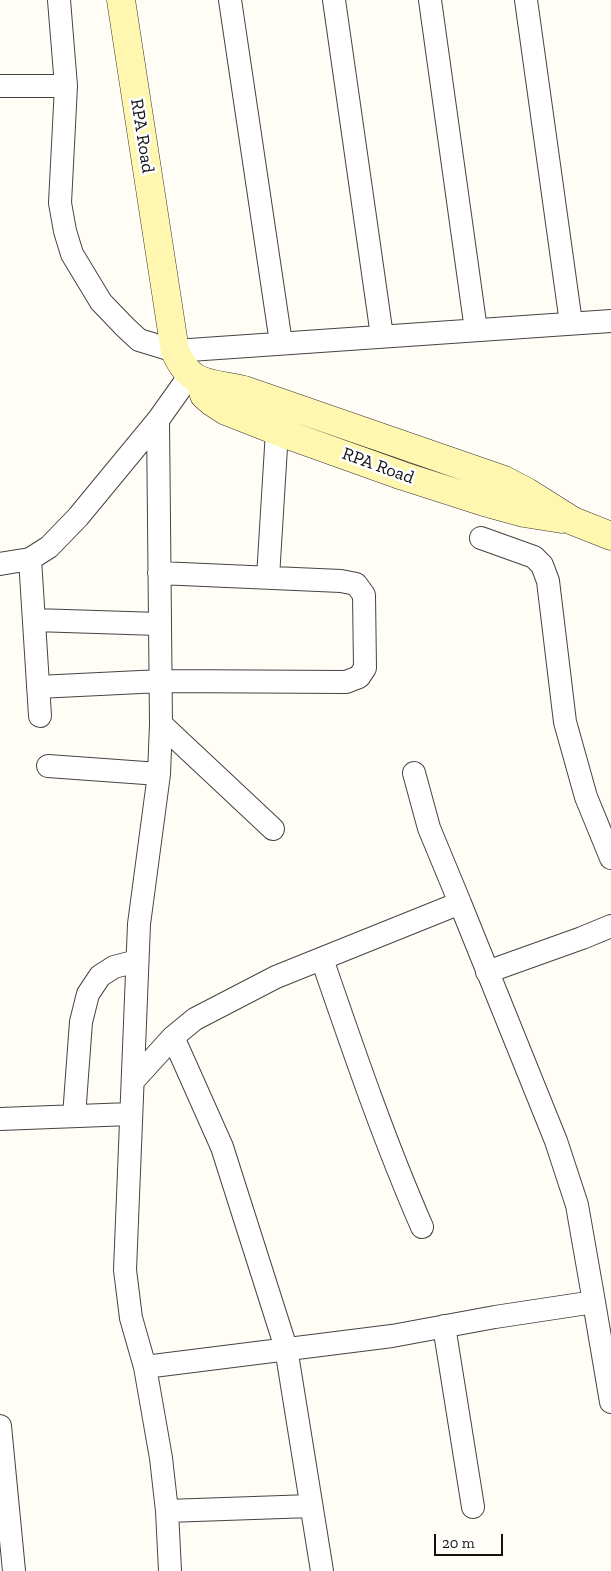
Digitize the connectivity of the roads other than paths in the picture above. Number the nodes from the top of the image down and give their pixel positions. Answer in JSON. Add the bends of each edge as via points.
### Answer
{"nodes":[{"id":1,"x":58,"y":0,"type":"edge"},
{"id":2,"x":121,"y":0,"type":"edge"},
{"id":3,"x":230,"y":0,"type":"edge"},
{"id":4,"x":334,"y":0,"type":"edge"},
{"id":5,"x":430,"y":0,"type":"edge"},
{"id":6,"x":526,"y":0,"type":"edge"},
{"id":7,"x":0,"y":86,"type":"edge"},
{"id":8,"x":66,"y":86,"type":"junction"},
{"id":9,"x":611,"y":321,"type":"edge"},
{"id":10,"x":571,"y":323,"type":"junction"},
{"id":11,"x":476,"y":330,"type":"junction"},
{"id":12,"x":382,"y":336,"type":"junction"},
{"id":13,"x":281,"y":344,"type":"junction"},
{"id":14,"x":175,"y":351,"type":"junction"},
{"id":15,"x":195,"y":378,"type":"junction"},
{"id":16,"x":158,"y":420,"type":"junction"},
{"id":17,"x":277,"y":431,"type":"junction"},
{"id":18,"x":574,"y":521,"type":"junction"},
{"id":19,"x":611,"y":536,"type":"edge"},
{"id":20,"x":481,"y":538,"type":"dead end"},
{"id":21,"x":30,"y":558,"type":"junction"},
{"id":22,"x":0,"y":564,"type":"edge"},
{"id":23,"x":159,"y":573,"type":"junction"},
{"id":24,"x":268,"y":578,"type":"junction"},
{"id":25,"x":34,"y":620,"type":"junction"},
{"id":26,"x":159,"y":624,"type":"junction"},
{"id":27,"x":161,"y":681,"type":"junction"},
{"id":28,"x":38,"y":687,"type":"junction"},
{"id":29,"x":40,"y":716,"type":"dead end"},
{"id":30,"x":161,"y":724,"type":"junction"},
{"id":31,"x":48,"y":766,"type":"dead end"},
{"id":32,"x":414,"y":773,"type":"dead end"},
{"id":33,"x":159,"y":774,"type":"junction"},
{"id":34,"x":273,"y":829,"type":"dead end"},
{"id":35,"x":611,"y":858,"type":"edge"},
{"id":36,"x":460,"y":903,"type":"junction"},
{"id":37,"x":611,"y":926,"type":"edge"},
{"id":38,"x":322,"y":959,"type":"junction"},
{"id":39,"x":137,"y":960,"type":"junction"},
{"id":40,"x":488,"y":972,"type":"junction"},
{"id":41,"x":173,"y":1037,"type":"junction"},
{"id":42,"x":133,"y":1080,"type":"junction"},
{"id":43,"x":130,"y":1114,"type":"junction"},
{"id":44,"x":74,"y":1116,"type":"junction"},
{"id":45,"x":0,"y":1119,"type":"edge"},
{"id":46,"x":422,"y":1227,"type":"dead end"},
{"id":47,"x":594,"y":1302,"type":"junction"},
{"id":48,"x":444,"y":1326,"type":"junction"},
{"id":49,"x":286,"y":1348,"type":"junction"},
{"id":50,"x":145,"y":1367,"type":"junction"},
{"id":51,"x":611,"y":1402,"type":"edge"},
{"id":52,"x":0,"y":1426,"type":"edge"},
{"id":53,"x":311,"y":1506,"type":"junction"},
{"id":54,"x":473,"y":1508,"type":"dead end"},
{"id":55,"x":167,"y":1510,"type":"junction"},
{"id":56,"x":14,"y":1571,"type":"edge"},
{"id":57,"x":170,"y":1571,"type":"edge"},
{"id":58,"x":322,"y":1571,"type":"edge"}],
"edges":[{"from":1,"to":8,"type":"street"},
{"from":2,"to":14,"type":"street","name":"RPA Road"},
{"from":3,"to":13,"type":"street"},
{"from":4,"to":12,"type":"street"},
{"from":5,"to":11,"type":"street"},
{"from":6,"to":10,"type":"street"},
{"from":7,"to":8,"type":"street"},
{"from":8,"to":14,"type":"street","via":[[60,203],[72,254],[101,302],[125,327],[140,340]]},
{"from":9,"to":10,"type":"street"},
{"from":10,"to":11,"type":"street"},
{"from":11,"to":12,"type":"street"},
{"from":12,"to":13,"type":"street"},
{"from":13,"to":14,"type":"street"},
{"from":14,"to":15,"type":"street","name":"RPA Road","via":[[181,364]]},
{"from":15,"to":16,"type":"street"},
{"from":15,"to":17,"type":"street","name":"RPA Road","via":[[212,402],[226,411]]},
{"from":15,"to":18,"type":"street","name":"RPA Road","via":[[244,390],[504,480]]},
{"from":16,"to":21,"type":"street","via":[[78,517],[49,547]]},
{"from":16,"to":23,"type":"street"},
{"from":17,"to":18,"type":"street","name":"RPA Road","via":[[484,502],[524,513]]},
{"from":17,"to":24,"type":"street"},
{"from":18,"to":19,"type":"street","name":"RPA Road"},
{"from":20,"to":35,"type":"street","via":[[534,557],[542,565],[548,581],[566,722],[586,797]]},
{"from":21,"to":22,"type":"street"},
{"from":21,"to":25,"type":"street"},
{"from":23,"to":24,"type":"street"},
{"from":23,"to":26,"type":"street"},
{"from":24,"to":27,"type":"street","via":[[341,580],[356,584],[364,595],[365,668],[359,677],[346,682]]},
{"from":25,"to":26,"type":"street"},
{"from":25,"to":28,"type":"street"},
{"from":26,"to":27,"type":"street"},
{"from":27,"to":28,"type":"street"},
{"from":27,"to":30,"type":"street"},
{"from":28,"to":29,"type":"street"},
{"from":30,"to":33,"type":"street"},
{"from":30,"to":34,"type":"street"},
{"from":31,"to":33,"type":"street"},
{"from":32,"to":36,"type":"street","via":[[429,828]]},
{"from":33,"to":39,"type":"street","via":[[138,924]]},
{"from":36,"to":38,"type":"street"},
{"from":36,"to":40,"type":"street"},
{"from":37,"to":40,"type":"street"},
{"from":38,"to":41,"type":"street","via":[[276,977],[195,1019]]},
{"from":38,"to":46,"type":"street","via":[[361,1071]]},
{"from":39,"to":42,"type":"street"},
{"from":39,"to":44,"type":"street","via":[[114,967],[100,976],[88,994],[81,1022]]},
{"from":40,"to":47,"type":"street","via":[[556,1141],[577,1205]]},
{"from":41,"to":42,"type":"street"},
{"from":41,"to":49,"type":"street","via":[[222,1147]]},
{"from":42,"to":43,"type":"street"},
{"from":43,"to":44,"type":"street"},
{"from":43,"to":50,"type":"street","via":[[125,1270],[131,1318]]},
{"from":44,"to":45,"type":"street"},
{"from":47,"to":48,"type":"street"},
{"from":47,"to":51,"type":"street"},
{"from":48,"to":49,"type":"street","via":[[392,1336]]},
{"from":48,"to":54,"type":"street"},
{"from":49,"to":50,"type":"street"},
{"from":49,"to":53,"type":"street"},
{"from":50,"to":55,"type":"street"},
{"from":52,"to":56,"type":"street"},
{"from":53,"to":55,"type":"street"},
{"from":53,"to":58,"type":"street"},
{"from":55,"to":57,"type":"street"}]}
